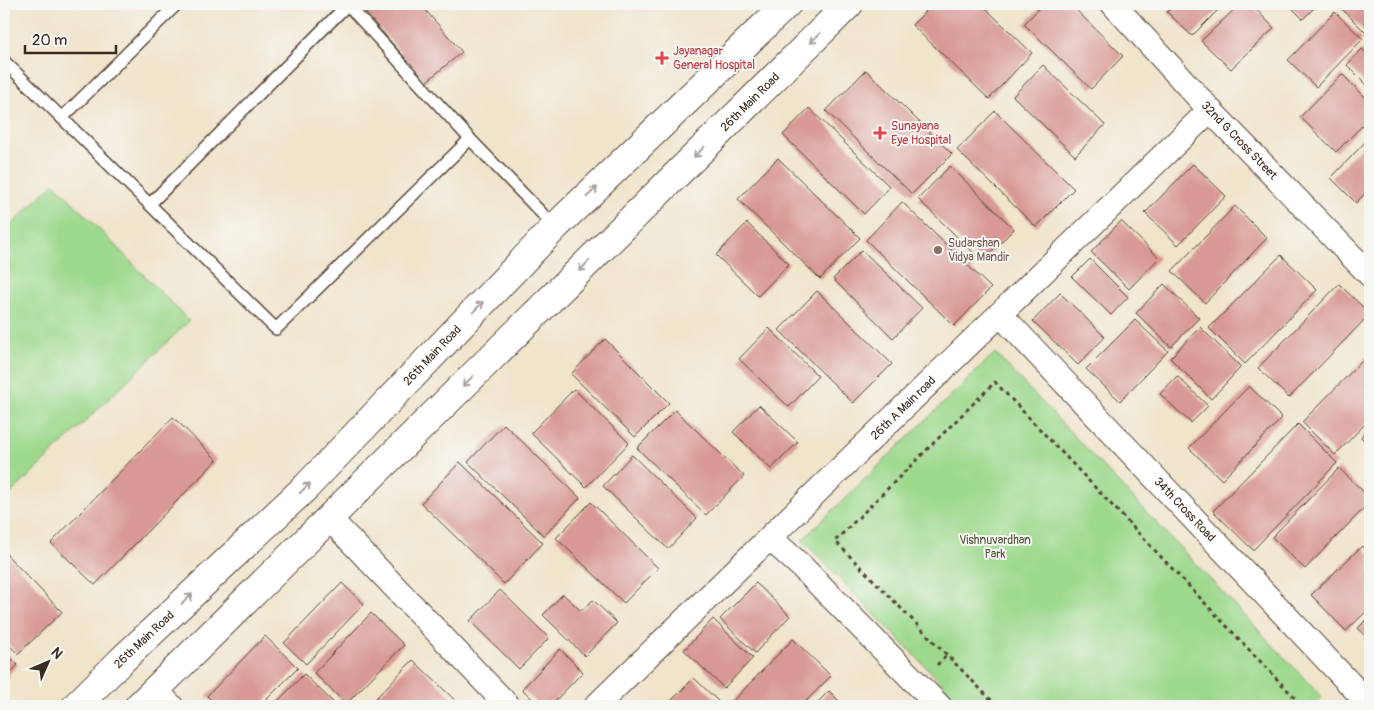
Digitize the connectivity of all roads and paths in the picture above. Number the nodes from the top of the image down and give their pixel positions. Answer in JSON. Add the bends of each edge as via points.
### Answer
{"nodes":[{"id":1,"x":177,"y":4,"type":"edge"},
{"id":2,"x":787,"y":4,"type":"edge"},
{"id":3,"x":849,"y":4,"type":"edge"},
{"id":4,"x":1113,"y":4,"type":"edge"},
{"id":5,"x":347,"y":5,"type":"edge"},
{"id":6,"x":4,"y":60,"type":"edge"},
{"id":7,"x":1210,"y":110,"type":"junction"},
{"id":8,"x":62,"y":118,"type":"junction"},
{"id":9,"x":470,"y":139,"type":"junction"},
{"id":10,"x":150,"y":204,"type":"junction"},
{"id":11,"x":555,"y":227,"type":"junction"},
{"id":12,"x":1370,"y":275,"type":"edge"},
{"id":13,"x":1000,"y":314,"type":"junction"},
{"id":14,"x":329,"y":518,"type":"junction"},
{"id":15,"x":770,"y":538,"type":"junction"},
{"id":16,"x":155,"y":701,"type":"edge"},
{"id":17,"x":1368,"y":703,"type":"edge"},
{"id":18,"x":76,"y":706,"type":"edge"},
{"id":19,"x":508,"y":706,"type":"edge"},
{"id":20,"x":596,"y":706,"type":"edge"},
{"id":21,"x":939,"y":706,"type":"edge"},
{"id":22,"x":997,"y":706,"type":"edge"},
{"id":23,"x":1287,"y":706,"type":"edge"}],
"edges":[{"from":1,"to":8,"type":"lane"},
{"from":11,"to":2,"type":"street","name":"26th Main Road","one_way":true},
{"from":3,"to":14,"type":"street","name":"26th Main Road","one_way":true},
{"from":4,"to":7,"type":"street","name":"32nd G Cross Street"},
{"from":5,"to":9,"type":"lane"},
{"from":5,"to":10,"type":"lane"},
{"from":6,"to":8,"type":"lane"},
{"from":7,"to":12,"type":"street","name":"32nd G Cross Street"},
{"from":7,"to":13,"type":"street","name":"26th A Main road"},
{"from":8,"to":10,"type":"lane"},
{"from":9,"to":10,"type":"lane","via":[[276,328]]},
{"from":9,"to":11,"type":"lane"},
{"from":18,"to":11,"type":"street","name":"26th Main Road","one_way":true,"via":[[306,487]]},
{"from":13,"to":15,"type":"street","name":"26th A Main road"},
{"from":13,"to":17,"type":"street","name":"34th Cross Road"},
{"from":14,"to":16,"type":"street","name":"26th Main Road"},
{"from":14,"to":19,"type":"street"},
{"from":15,"to":20,"type":"street","name":"26th A Main road"},
{"from":15,"to":21,"type":"street"},
{"from":22,"to":23,"type":"path","via":[[834,541],[995,382],[1295,698]]}]}
